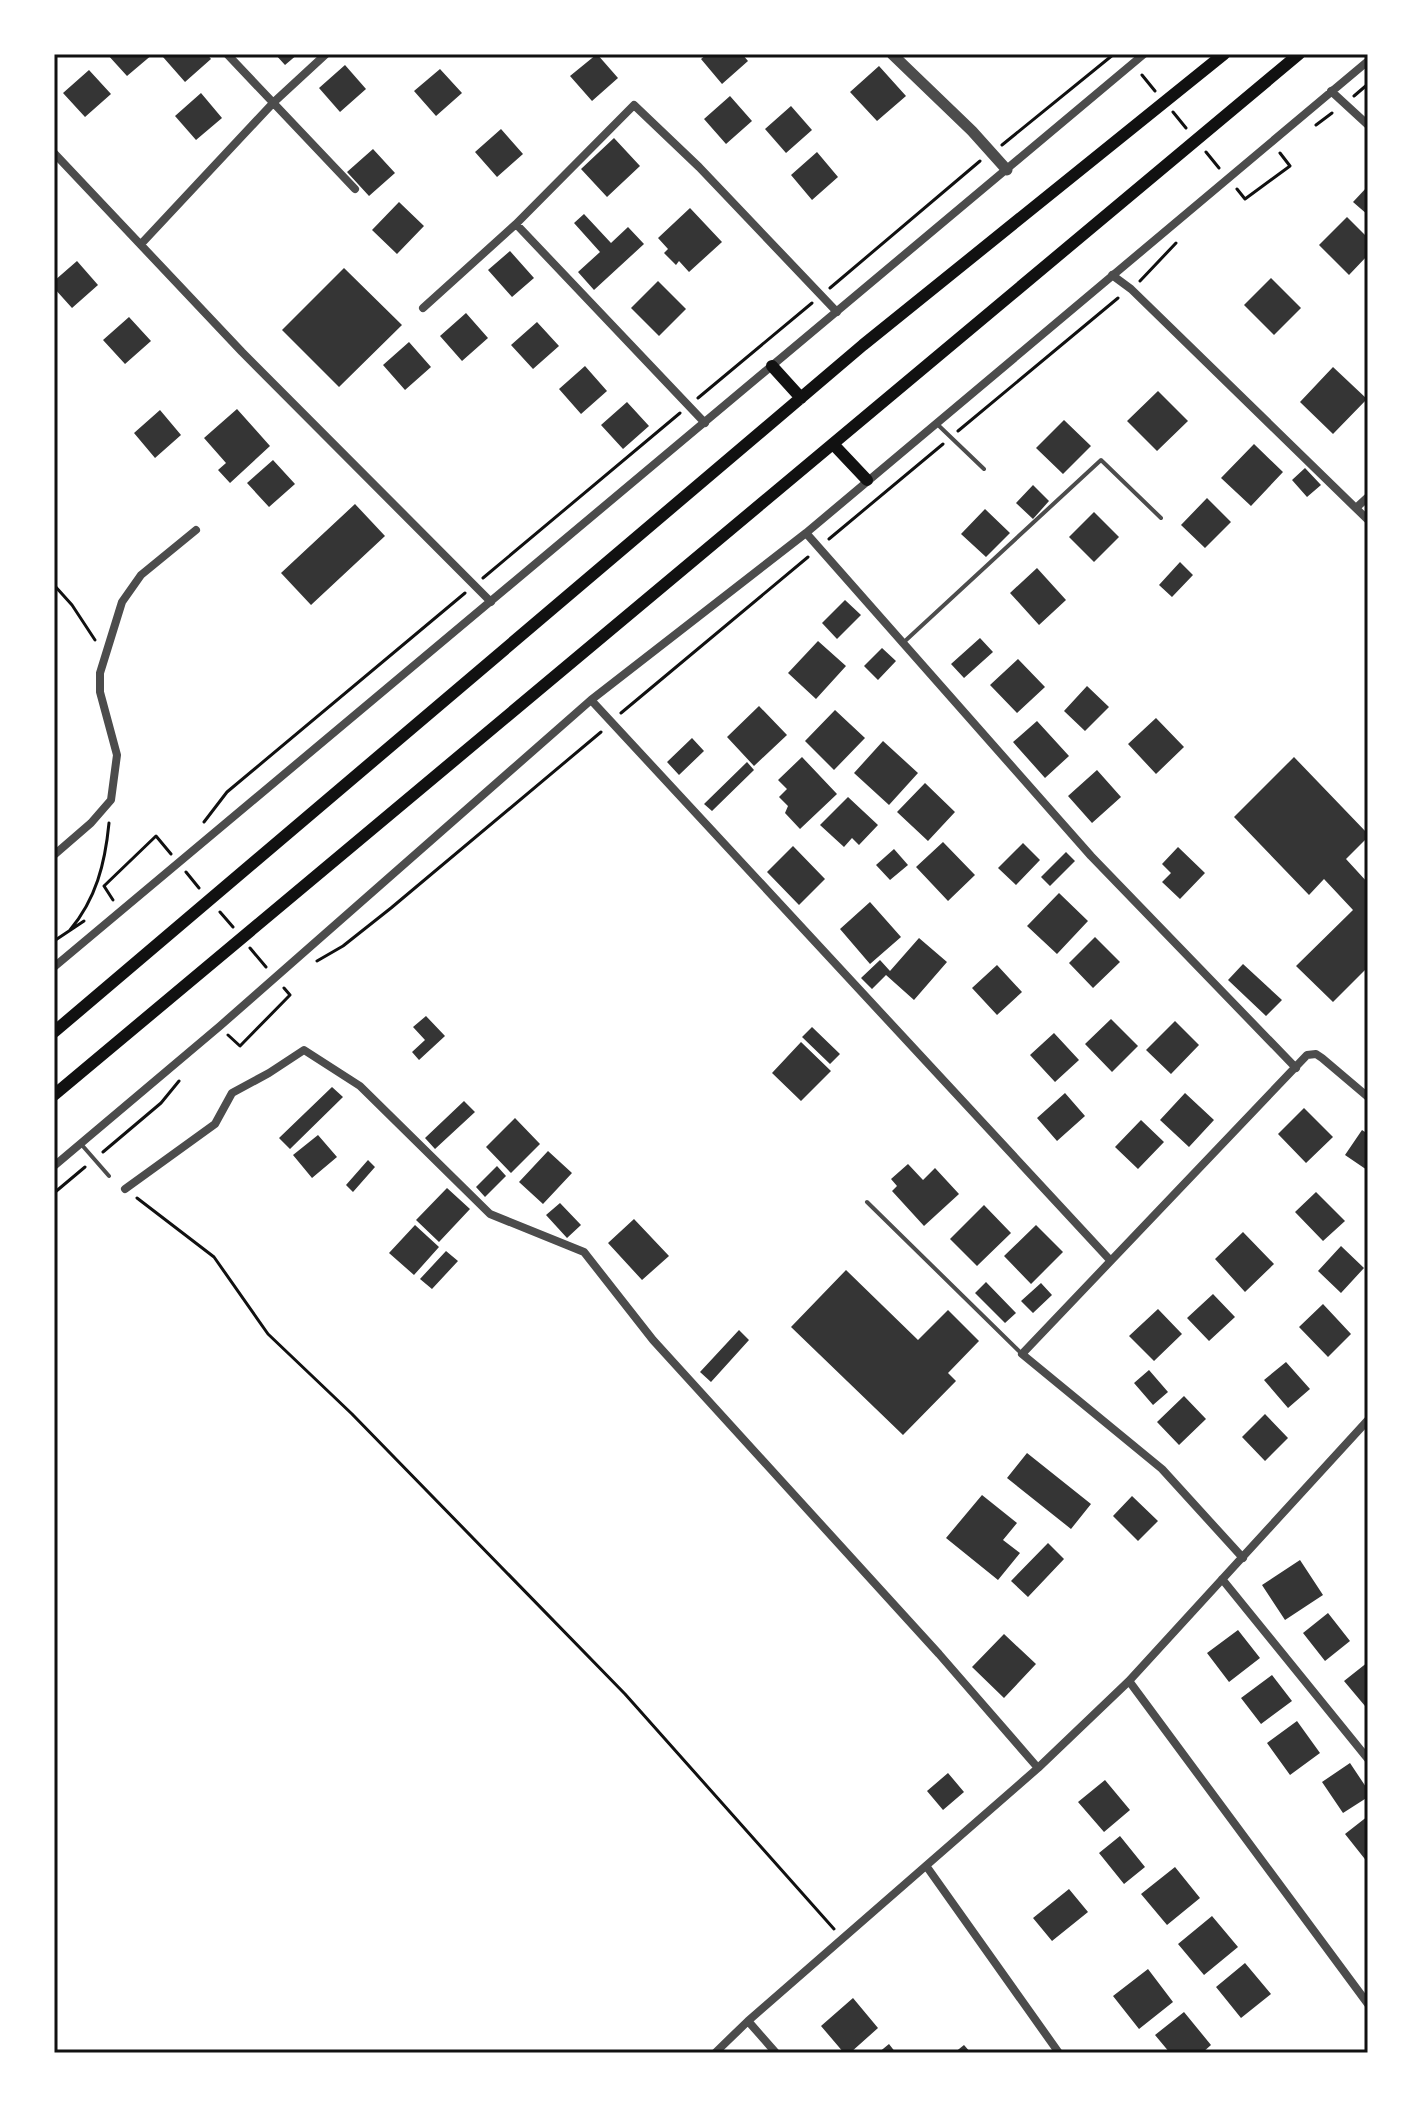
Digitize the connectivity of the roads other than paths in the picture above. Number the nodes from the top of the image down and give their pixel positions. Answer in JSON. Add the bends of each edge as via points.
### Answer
{"nodes":[{"id":1,"x":227,"y":54,"type":"edge"},
{"id":2,"x":326,"y":54,"type":"edge"},
{"id":3,"x":892,"y":54,"type":"edge"},
{"id":4,"x":1144,"y":54,"type":"edge"},
{"id":5,"x":1224,"y":54,"type":"edge"},
{"id":6,"x":1299,"y":54,"type":"edge"},
{"id":7,"x":1368,"y":61,"type":"edge"},
{"id":8,"x":1331,"y":91,"type":"junction"},
{"id":9,"x":274,"y":102,"type":"junction"},
{"id":10,"x":1368,"y":125,"type":"edge"},
{"id":11,"x":54,"y":153,"type":"edge"},
{"id":12,"x":1007,"y":170,"type":"junction"},
{"id":13,"x":355,"y":189,"type":"dead end"},
{"id":14,"x":516,"y":224,"type":"junction"},
{"id":15,"x":142,"y":243,"type":"junction"},
{"id":16,"x":1112,"y":275,"type":"junction"},
{"id":17,"x":423,"y":308,"type":"dead end"},
{"id":18,"x":837,"y":312,"type":"junction"},
{"id":19,"x":772,"y":366,"type":"junction"},
{"id":20,"x":801,"y":398,"type":"junction"},
{"id":21,"x":936,"y":422,"type":"junction"},
{"id":22,"x":705,"y":423,"type":"junction"},
{"id":23,"x":833,"y":444,"type":"junction"},
{"id":24,"x":984,"y":469,"type":"dead end"},
{"id":25,"x":867,"y":480,"type":"junction"},
{"id":26,"x":1368,"y":497,"type":"edge"},
{"id":27,"x":1358,"y":510,"type":"junction"},
{"id":28,"x":1161,"y":518,"type":"dead end"},
{"id":29,"x":1368,"y":520,"type":"edge"},
{"id":30,"x":196,"y":530,"type":"dead end"},
{"id":31,"x":806,"y":533,"type":"junction"},
{"id":32,"x":491,"y":602,"type":"junction"},
{"id":33,"x":903,"y":644,"type":"junction"},
{"id":34,"x":591,"y":700,"type":"junction"},
{"id":35,"x":54,"y":855,"type":"edge"},
{"id":36,"x":54,"y":967,"type":"edge"},
{"id":37,"x":54,"y":1032,"type":"edge"},
{"id":38,"x":1296,"y":1068,"type":"junction"},
{"id":39,"x":54,"y":1095,"type":"edge"},
{"id":40,"x":1368,"y":1097,"type":"edge"},
{"id":41,"x":81,"y":1144,"type":"junction"},
{"id":42,"x":54,"y":1166,"type":"edge"},
{"id":43,"x":109,"y":1176,"type":"dead end"},
{"id":44,"x":125,"y":1189,"type":"road end"},
{"id":45,"x":867,"y":1202,"type":"dead end"},
{"id":46,"x":1110,"y":1260,"type":"junction"},
{"id":47,"x":1022,"y":1354,"type":"junction"},
{"id":48,"x":1368,"y":1420,"type":"edge"},
{"id":49,"x":1243,"y":1558,"type":"junction"},
{"id":50,"x":1222,"y":1579,"type":"junction"},
{"id":51,"x":1129,"y":1681,"type":"junction"},
{"id":52,"x":1368,"y":1759,"type":"edge"},
{"id":53,"x":1038,"y":1768,"type":"junction"},
{"id":54,"x":927,"y":1867,"type":"junction"},
{"id":55,"x":1368,"y":2004,"type":"edge"},
{"id":56,"x":748,"y":2021,"type":"junction"},
{"id":57,"x":715,"y":2053,"type":"edge"},
{"id":58,"x":776,"y":2053,"type":"edge"},
{"id":59,"x":1059,"y":2053,"type":"edge"}],
"edges":[{"from":1,"to":9,"type":"street"},
{"from":2,"to":9,"type":"street"},
{"from":3,"to":12,"type":"street"},
{"from":4,"to":12,"type":"street"},
{"from":5,"to":20,"type":"main road"},
{"from":6,"to":23,"type":"main road"},
{"from":7,"to":8,"type":"street"},
{"from":8,"to":10,"type":"street"},
{"from":8,"to":16,"type":"street"},
{"from":9,"to":13,"type":"street"},
{"from":9,"to":15,"type":"street"},
{"from":11,"to":15,"type":"street"},
{"from":12,"to":18,"type":"street"},
{"from":14,"to":17,"type":"street"},
{"from":14,"to":18,"type":"street","via":[[634,105]]},
{"from":14,"to":22,"type":"street"},
{"from":15,"to":32,"type":"street","via":[[242,352]]},
{"from":16,"to":21,"type":"street"},
{"from":16,"to":27,"type":"street"},
{"from":18,"to":19,"type":"street"},
{"from":19,"to":20,"type":"main road"},
{"from":19,"to":22,"type":"street"},
{"from":20,"to":37,"type":"main road"},
{"from":21,"to":24,"type":"lane"},
{"from":21,"to":25,"type":"street"},
{"from":22,"to":32,"type":"street"},
{"from":23,"to":25,"type":"main road"},
{"from":23,"to":39,"type":"main road"},
{"from":25,"to":31,"type":"street"},
{"from":26,"to":27,"type":"street"},
{"from":27,"to":29,"type":"street"},
{"from":28,"to":33,"type":"lane","via":[[1101,460]]},
{"from":30,"to":35,"type":"street","via":[[141,575],[122,602],[100,673],[117,755],[111,800]]},
{"from":31,"to":33,"type":"street"},
{"from":31,"to":34,"type":"street"},
{"from":32,"to":36,"type":"street"},
{"from":33,"to":38,"type":"street","via":[[1091,856]]},
{"from":34,"to":41,"type":"street"},
{"from":34,"to":46,"type":"street"},
{"from":38,"to":40,"type":"street","via":[[1307,1055],[1316,1054]]},
{"from":38,"to":46,"type":"street"},
{"from":41,"to":42,"type":"street"},
{"from":41,"to":43,"type":"lane"},
{"from":44,"to":53,"type":"street","via":[[215,1124],[232,1093],[304,1050],[360,1086],[490,1214],[584,1252],[653,1340]]},
{"from":45,"to":47,"type":"lane"},
{"from":46,"to":47,"type":"street"},
{"from":47,"to":49,"type":"street","via":[[1162,1469]]},
{"from":48,"to":49,"type":"street"},
{"from":49,"to":50,"type":"street"},
{"from":50,"to":51,"type":"street"},
{"from":50,"to":52,"type":"street"},
{"from":51,"to":53,"type":"street"},
{"from":51,"to":55,"type":"street"},
{"from":53,"to":54,"type":"street"},
{"from":54,"to":56,"type":"street"},
{"from":54,"to":59,"type":"street"},
{"from":56,"to":57,"type":"street"},
{"from":56,"to":58,"type":"street"}]}
